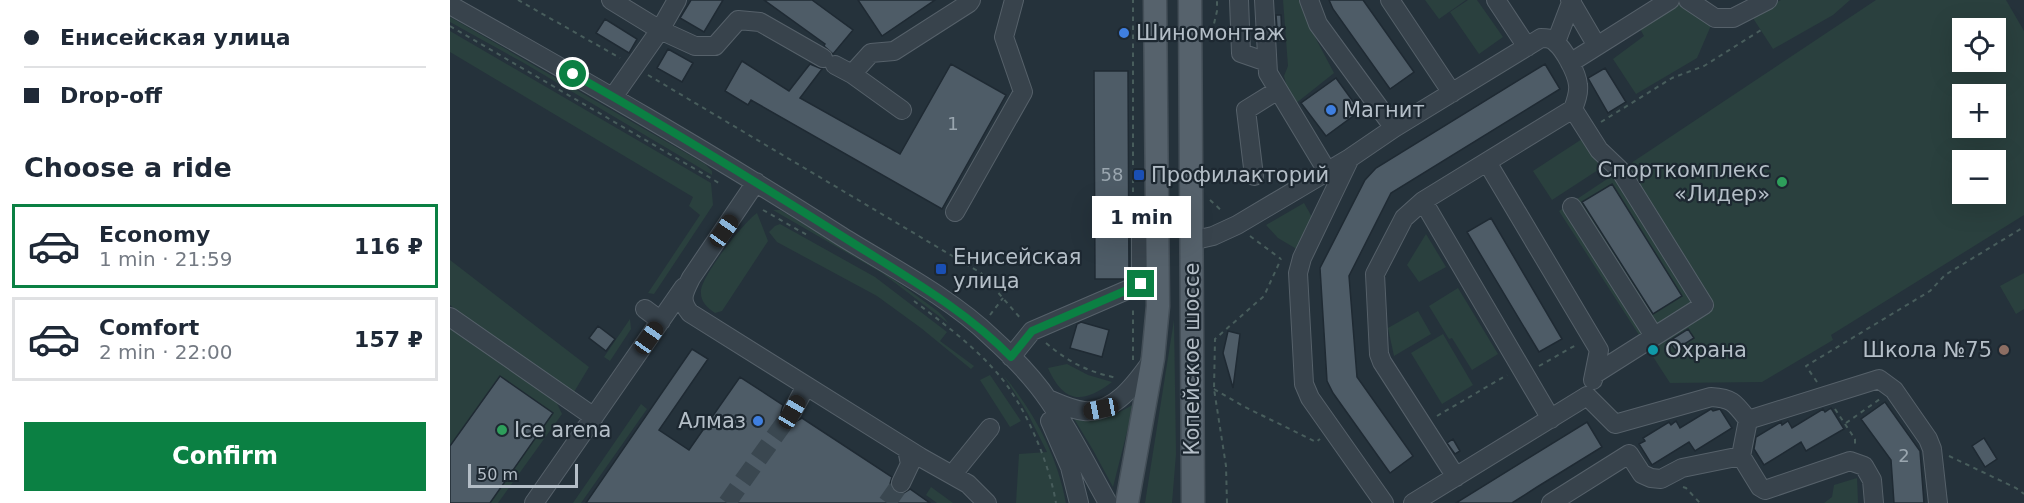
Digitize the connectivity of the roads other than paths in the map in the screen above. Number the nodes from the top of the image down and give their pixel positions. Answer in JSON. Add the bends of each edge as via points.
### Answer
{"nodes":[{"id":1,"x":611,"y":0,"type":"edge"},
{"id":2,"x":677,"y":0,"type":"edge"},
{"id":3,"x":971,"y":0,"type":"edge"},
{"id":4,"x":1014,"y":0,"type":"edge"},
{"id":5,"x":1155,"y":0,"type":"edge"},
{"id":6,"x":1190,"y":0,"type":"edge"},
{"id":7,"x":1239,"y":0,"type":"edge"},
{"id":8,"x":1264,"y":0,"type":"edge"},
{"id":9,"x":1310,"y":0,"type":"edge"},
{"id":10,"x":1390,"y":0,"type":"edge"},
{"id":11,"x":1496,"y":0,"type":"edge"},
{"id":12,"x":1670,"y":0,"type":"edge"},
{"id":13,"x":1688,"y":0,"type":"edge"},
{"id":14,"x":1768,"y":0,"type":"edge"},
{"id":15,"x":1571,"y":1,"type":"edge"},
{"id":16,"x":450,"y":5,"type":"edge"},
{"id":17,"x":660,"y":30,"type":"junction"},
{"id":18,"x":1556,"y":42,"type":"junction"},
{"id":19,"x":1597,"y":45,"type":"junction"},
{"id":20,"x":1527,"y":47,"type":"junction"},
{"id":21,"x":1267,"y":62,"type":"junction"},
{"id":22,"x":1570,"y":63,"type":"junction"},
{"id":23,"x":852,"y":74,"type":"junction"},
{"id":24,"x":1278,"y":90,"type":"junction"},
{"id":25,"x":1452,"y":93,"type":"junction"},
{"id":26,"x":614,"y":97,"type":"junction"},
{"id":27,"x":1573,"y":109,"type":"junction"},
{"id":28,"x":902,"y":110,"type":"dead end"},
{"id":29,"x":1394,"y":128,"type":"junction"},
{"id":30,"x":1350,"y":158,"type":"junction"},
{"id":31,"x":1487,"y":162,"type":"junction"},
{"id":32,"x":1327,"y":171,"type":"junction"},
{"id":33,"x":1254,"y":176,"type":"dead end"},
{"id":34,"x":756,"y":182,"type":"junction"},
{"id":35,"x":1137,"y":201,"type":"road end"},
{"id":36,"x":1423,"y":201,"type":"junction"},
{"id":37,"x":1572,"y":207,"type":"dead end"},
{"id":38,"x":955,"y":212,"type":"dead end"},
{"id":39,"x":1191,"y":241,"type":"junction"},
{"id":40,"x":691,"y":278,"type":"junction"},
{"id":41,"x":645,"y":309,"type":"dead end"},
{"id":42,"x":450,"y":317,"type":"edge"},
{"id":43,"x":661,"y":321,"type":"junction"},
{"id":44,"x":1654,"y":336,"type":"junction"},
{"id":45,"x":1143,"y":362,"type":"junction"},
{"id":46,"x":1017,"y":363,"type":"junction"},
{"id":47,"x":1595,"y":374,"type":"junction"},
{"id":48,"x":806,"y":386,"type":"junction"},
{"id":49,"x":1587,"y":396,"type":"junction"},
{"id":50,"x":1048,"y":399,"type":"junction"},
{"id":51,"x":792,"y":412,"type":"tunnel mouth"},
{"id":52,"x":594,"y":417,"type":"junction"},
{"id":53,"x":1551,"y":419,"type":"junction"},
{"id":54,"x":1748,"y":420,"type":"junction"},
{"id":55,"x":1615,"y":424,"type":"junction"},
{"id":56,"x":990,"y":428,"type":"dead end"},
{"id":57,"x":907,"y":449,"type":"junction"},
{"id":58,"x":1629,"y":454,"type":"junction"},
{"id":59,"x":1741,"y":456,"type":"junction"},
{"id":60,"x":952,"y":475,"type":"junction"},
{"id":61,"x":1456,"y":477,"type":"junction"},
{"id":62,"x":901,"y":483,"type":"tunnel mouth"},
{"id":63,"x":534,"y":503,"type":"edge"},
{"id":64,"x":987,"y":503,"type":"edge"},
{"id":65,"x":1079,"y":503,"type":"edge"},
{"id":66,"x":1108,"y":503,"type":"edge"},
{"id":67,"x":1126,"y":503,"type":"edge"},
{"id":68,"x":1193,"y":503,"type":"edge"},
{"id":69,"x":1384,"y":503,"type":"edge"},
{"id":70,"x":1413,"y":503,"type":"edge"},
{"id":71,"x":1551,"y":503,"type":"edge"},
{"id":72,"x":1874,"y":503,"type":"edge"},
{"id":73,"x":1938,"y":503,"type":"edge"}],
"edges":[{"from":1,"to":17,"type":"street"},
{"from":2,"to":17,"type":"street"},
{"from":3,"to":23,"type":"street","via":[[894,51],[871,53]]},
{"from":4,"to":38,"type":"street","via":[[1004,37],[1023,92]]},
{"from":5,"to":45,"type":"main road","name":"Копейское шоссе","via":[[1158,306]]},
{"from":6,"to":39,"type":"main road","name":"Копейское шоссе"},
{"from":7,"to":21,"type":"street","via":[[1241,53]]},
{"from":8,"to":21,"type":"street"},
{"from":9,"to":29,"type":"street","via":[[1318,24]]},
{"from":10,"to":25,"type":"street"},
{"from":11,"to":20,"type":"street"},
{"from":12,"to":19,"type":"street"},
{"from":13,"to":14,"type":"street","via":[[1715,18],[1732,18]]},
{"from":15,"to":18,"type":"street"},
{"from":15,"to":19,"type":"street"},
{"from":16,"to":26,"type":"street"},
{"from":17,"to":23,"type":"street","via":[[695,46],[714,46],[738,20],[760,22]]},
{"from":17,"to":26,"type":"street"},
{"from":18,"to":20,"type":"street","via":[[1541,38]]},
{"from":18,"to":22,"type":"street"},
{"from":19,"to":22,"type":"street"},
{"from":20,"to":25,"type":"street"},
{"from":21,"to":24,"type":"street","via":[[1268,73]]},
{"from":22,"to":27,"type":"street","via":[[1579,91]]},
{"from":23,"to":28,"type":"street"},
{"from":24,"to":32,"type":"street"},
{"from":24,"to":33,"type":"street","via":[[1246,110]]},
{"from":25,"to":29,"type":"street"},
{"from":26,"to":34,"type":"street"},
{"from":27,"to":31,"type":"street"},
{"from":27,"to":44,"type":"street","via":[[1599,150],[1620,170],[1704,306]]},
{"from":29,"to":30,"type":"street"},
{"from":30,"to":32,"type":"street"},
{"from":30,"to":69,"type":"street","via":[[1298,273],[1304,384]]},
{"from":31,"to":36,"type":"street"},
{"from":31,"to":47,"type":"street","via":[[1599,350]]},
{"from":32,"to":39,"type":"street","via":[[1237,225]]},
{"from":34,"to":40,"type":"street"},
{"from":34,"to":46,"type":"street","via":[[936,296],[980,327]]},
{"from":35,"to":46,"type":"street","via":[[1141,284],[1032,331]]},
{"from":36,"to":53,"type":"street"},
{"from":36,"to":61,"type":"street","via":[[1404,218],[1378,265],[1374,285],[1379,354]]},
{"from":37,"to":44,"type":"street"},
{"from":39,"to":68,"type":"main road","name":"Копейское шоссе"},
{"from":40,"to":43,"type":"street"},
{"from":40,"to":48,"type":"street","via":[[683,296],[690,313]]},
{"from":41,"to":43,"type":"street"},
{"from":42,"to":52,"type":"street"},
{"from":43,"to":52,"type":"street"},
{"from":44,"to":47,"type":"street"},
{"from":45,"to":50,"type":"street","via":[[1136,382],[1101,409],[1087,412]]},
{"from":45,"to":67,"type":"main road","name":"Копейское шоссе"},
{"from":46,"to":50,"type":"street"},
{"from":46,"to":65,"type":"street","via":[[1055,430]]},
{"from":47,"to":49,"type":"street"},
{"from":48,"to":51,"type":"street"},
{"from":48,"to":57,"type":"street"},
{"from":49,"to":53,"type":"street"},
{"from":49,"to":55,"type":"street"},
{"from":50,"to":66,"type":"street"},
{"from":52,"to":63,"type":"street"},
{"from":53,"to":61,"type":"street"},
{"from":54,"to":55,"type":"street","via":[[1736,404],[1726,398],[1711,397]]},
{"from":54,"to":59,"type":"street"},
{"from":54,"to":73,"type":"street","via":[[1879,379],[1894,390],[1928,439]]},
{"from":55,"to":58,"type":"street"},
{"from":56,"to":60,"type":"street"},
{"from":57,"to":60,"type":"street"},
{"from":57,"to":62,"type":"street","via":[[910,464]]},
{"from":58,"to":59,"type":"street","via":[[1642,474],[1662,479],[1682,468]]},
{"from":58,"to":71,"type":"street"},
{"from":59,"to":72,"type":"street","via":[[1765,490],[1850,461],[1856,463],[1864,466],[1872,480]]},
{"from":60,"to":64,"type":"street"},
{"from":61,"to":70,"type":"street"}]}
